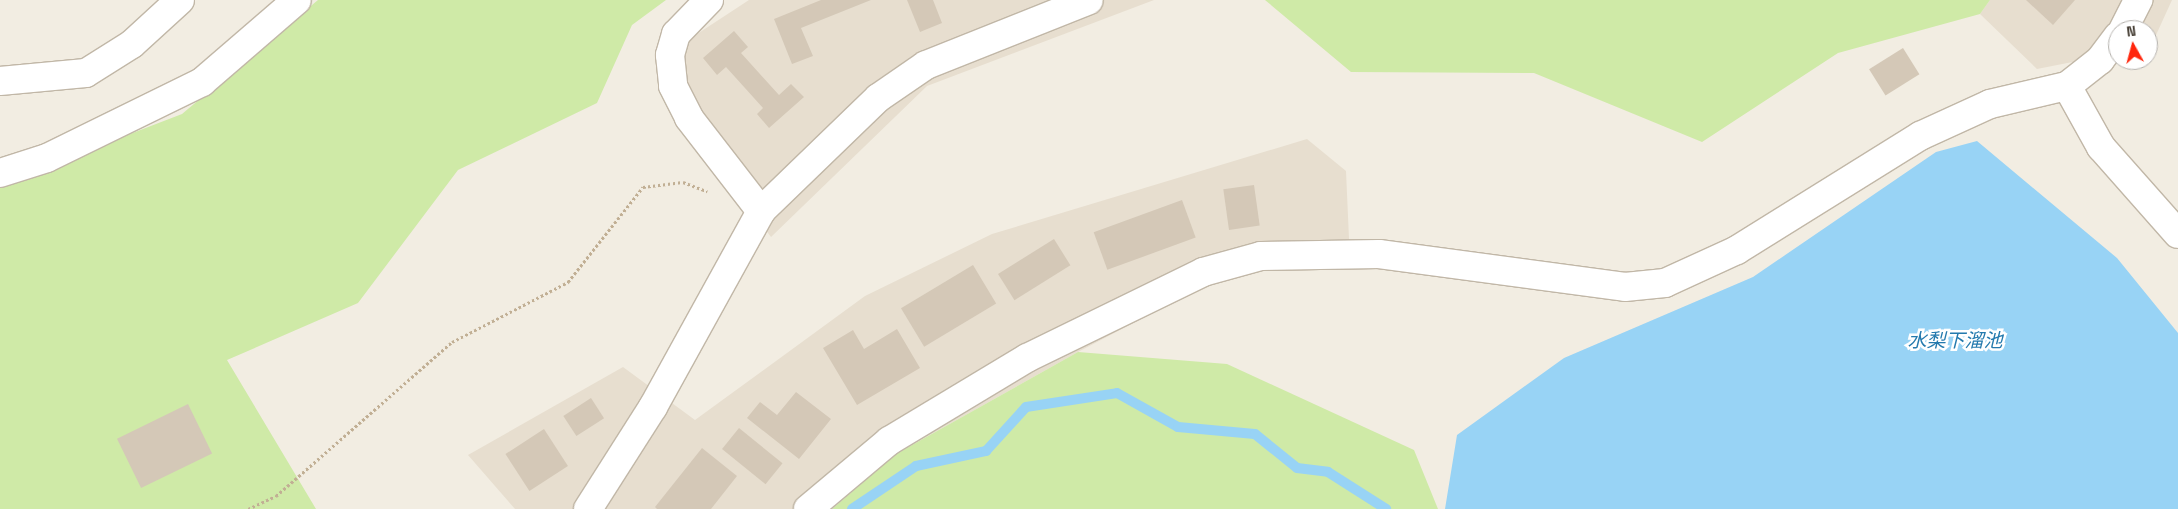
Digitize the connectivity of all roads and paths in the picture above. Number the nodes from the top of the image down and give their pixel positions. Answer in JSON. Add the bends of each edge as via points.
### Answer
{"nodes":[{"id":1,"x":180,"y":0,"type":"edge"},
{"id":2,"x":298,"y":0,"type":"edge"},
{"id":3,"x":709,"y":0,"type":"edge"},
{"id":4,"x":1089,"y":0,"type":"edge"},
{"id":5,"x":2138,"y":0,"type":"edge"},
{"id":6,"x":2128,"y":20,"type":"edge"},
{"id":7,"x":2108,"y":49,"type":"edge"},
{"id":8,"x":0,"y":81,"type":"edge"},
{"id":9,"x":2067,"y":86,"type":"junction"},
{"id":10,"x":0,"y":173,"type":"edge"},
{"id":11,"x":709,"y":192,"type":"dead end"},
{"id":12,"x":761,"y":211,"type":"junction"},
{"id":13,"x":2178,"y":234,"type":"edge"},
{"id":14,"x":248,"y":509,"type":"edge"},
{"id":15,"x":588,"y":509,"type":"edge"},
{"id":16,"x":808,"y":509,"type":"edge"}],
"edges":[{"from":1,"to":8,"type":"street","via":[[132,44],[86,73]]},
{"from":2,"to":10,"type":"street","via":[[202,82],[47,158]]},
{"from":3,"to":12,"type":"street","via":[[676,34],[670,55],[672,86],[689,118]]},
{"from":4,"to":12,"type":"street","via":[[926,65],[878,98]]},
{"from":5,"to":6,"type":"street"},
{"from":7,"to":9,"type":"street","via":[[2100,60]]},
{"from":9,"to":13,"type":"street","via":[[2101,147]]},
{"from":9,"to":16,"type":"street","via":[[1990,104],[1920,136],[1737,250],[1665,283],[1625,286],[1379,254],[1261,256],[1203,272],[1027,358],[889,441]]},
{"from":11,"to":14,"type":"path","via":[[683,182],[643,187],[568,282],[452,342],[276,496]]},
{"from":12,"to":15,"type":"street","via":[[654,407]]}]}
